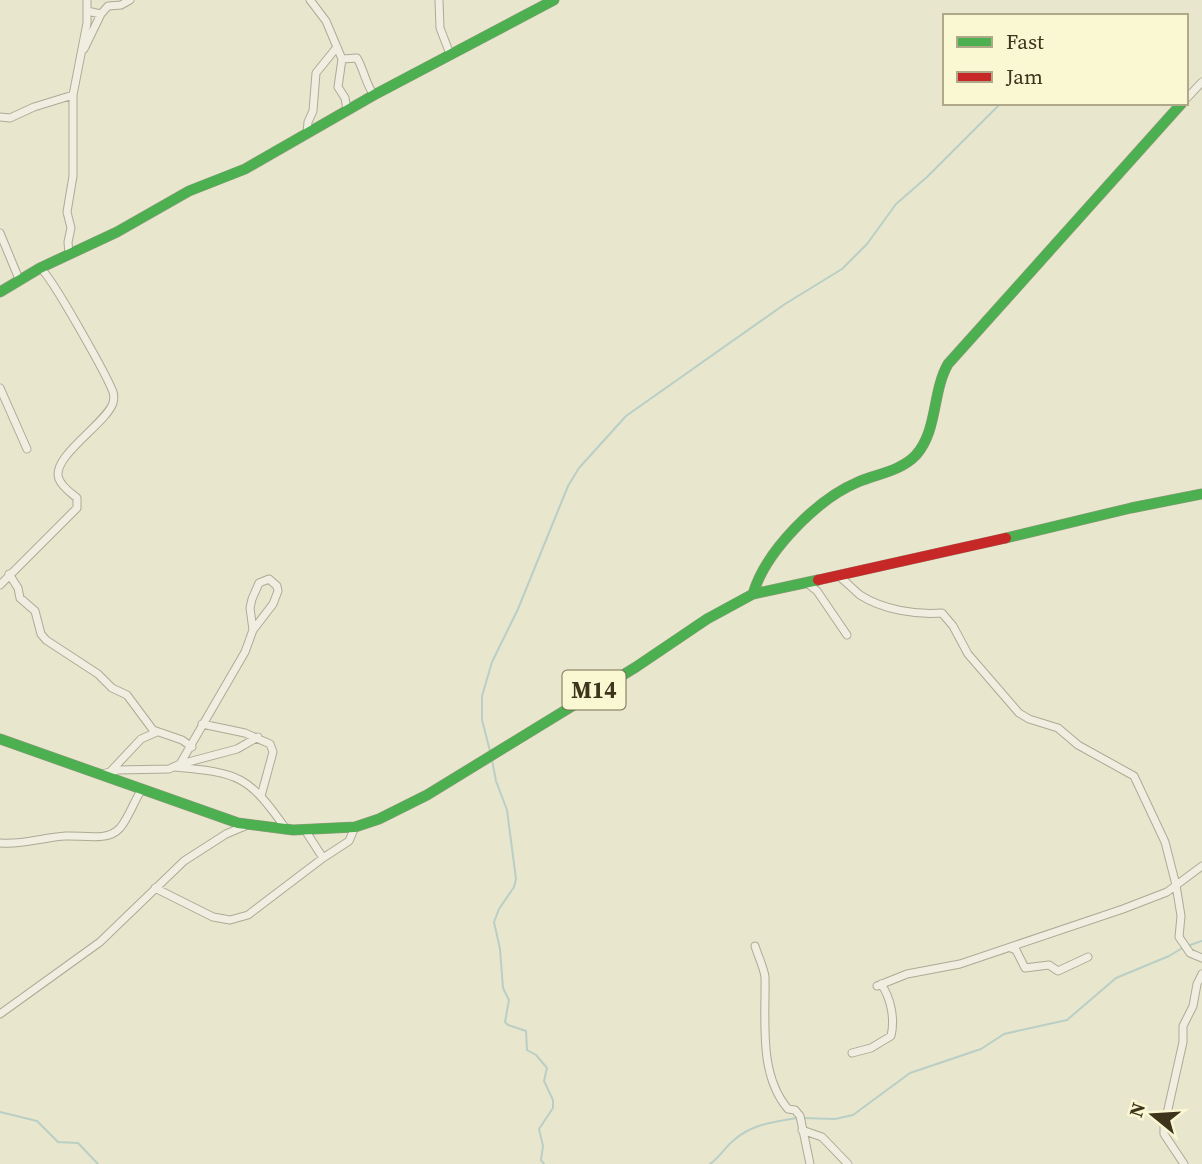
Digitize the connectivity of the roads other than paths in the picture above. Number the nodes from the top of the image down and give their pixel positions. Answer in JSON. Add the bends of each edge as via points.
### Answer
{"nodes":[{"id":1,"x":87,"y":0,"type":"edge"},
{"id":2,"x":130,"y":0,"type":"edge"},
{"id":3,"x":310,"y":0,"type":"edge"},
{"id":4,"x":439,"y":0,"type":"edge"},
{"id":5,"x":554,"y":0,"type":"edge"},
{"id":6,"x":87,"y":12,"type":"junction"},
{"id":7,"x":101,"y":14,"type":"junction"},
{"id":8,"x":337,"y":47,"type":"junction"},
{"id":9,"x":450,"y":54,"type":"junction"},
{"id":10,"x":80,"y":55,"type":"junction"},
{"id":11,"x":342,"y":59,"type":"junction"},
{"id":12,"x":1202,"y":82,"type":"edge"},
{"id":13,"x":73,"y":95,"type":"junction"},
{"id":14,"x":374,"y":95,"type":"junction"},
{"id":15,"x":1188,"y":97,"type":"edge"},
{"id":16,"x":1180,"y":105,"type":"edge"},
{"id":17,"x":347,"y":110,"type":"junction"},
{"id":18,"x":0,"y":117,"type":"edge"},
{"id":19,"x":307,"y":132,"type":"junction"},
{"id":20,"x":0,"y":233,"type":"edge"},
{"id":21,"x":69,"y":254,"type":"junction"},
{"id":22,"x":40,"y":268,"type":"junction"},
{"id":23,"x":19,"y":279,"type":"junction"},
{"id":24,"x":1,"y":288,"type":"edge"},
{"id":25,"x":0,"y":388,"type":"edge"},
{"id":26,"x":27,"y":449,"type":"dead end"},
{"id":27,"x":1202,"y":494,"type":"edge"},
{"id":28,"x":9,"y":574,"type":"junction"},
{"id":29,"x":839,"y":576,"type":"junction"},
{"id":30,"x":807,"y":582,"type":"junction"},
{"id":31,"x":0,"y":585,"type":"edge"},
{"id":32,"x":753,"y":594,"type":"junction"},
{"id":33,"x":253,"y":629,"type":"junction"},
{"id":34,"x":847,"y":635,"type":"dead end"},
{"id":35,"x":202,"y":724,"type":"junction"},
{"id":36,"x":157,"y":732,"type":"junction"},
{"id":37,"x":259,"y":737,"type":"junction"},
{"id":38,"x":0,"y":739,"type":"edge"},
{"id":39,"x":192,"y":747,"type":"junction"},
{"id":40,"x":178,"y":766,"type":"junction"},
{"id":41,"x":105,"y":773,"type":"junction"},
{"id":42,"x":142,"y":789,"type":"junction"},
{"id":43,"x":261,"y":796,"type":"junction"},
{"id":44,"x":249,"y":825,"type":"junction"},
{"id":45,"x":355,"y":827,"type":"junction"},
{"id":46,"x":286,"y":829,"type":"junction"},
{"id":47,"x":305,"y":830,"type":"junction"},
{"id":48,"x":0,"y":844,"type":"edge"},
{"id":49,"x":323,"y":858,"type":"junction"},
{"id":50,"x":1202,"y":866,"type":"edge"},
{"id":51,"x":1177,"y":885,"type":"junction"},
{"id":52,"x":155,"y":888,"type":"junction"},
{"id":53,"x":755,"y":946,"type":"dead end"},
{"id":54,"x":1011,"y":948,"type":"junction"},
{"id":55,"x":1088,"y":957,"type":"dead end"},
{"id":56,"x":1202,"y":958,"type":"edge"},
{"id":57,"x":1202,"y":974,"type":"edge"},
{"id":58,"x":0,"y":1014,"type":"edge"},
{"id":59,"x":852,"y":1053,"type":"dead end"},
{"id":60,"x":802,"y":1130,"type":"junction"},
{"id":61,"x":810,"y":1164,"type":"edge"},
{"id":62,"x":848,"y":1164,"type":"edge"},
{"id":63,"x":1184,"y":1164,"type":"edge"}],
"edges":[{"from":1,"to":6,"type":"street"},
{"from":2,"to":7,"type":"street","via":[[108,6]]},
{"from":3,"to":8,"type":"street"},
{"from":4,"to":9,"type":"street","via":[[440,28]]},
{"from":5,"to":9,"type":"main road"},
{"from":6,"to":7,"type":"street"},
{"from":6,"to":10,"type":"street"},
{"from":7,"to":10,"type":"street"},
{"from":8,"to":11,"type":"street"},
{"from":8,"to":19,"type":"street","via":[[316,73]]},
{"from":9,"to":14,"type":"main road"},
{"from":10,"to":13,"type":"street"},
{"from":11,"to":14,"type":"street","via":[[357,58]]},
{"from":11,"to":17,"type":"street","via":[[338,87]]},
{"from":12,"to":15,"type":"street"},
{"from":13,"to":18,"type":"street","via":[[10,118]]},
{"from":13,"to":21,"type":"street"},
{"from":14,"to":17,"type":"main road"},
{"from":16,"to":32,"type":"main road","via":[[948,364],[940,379],[926,442],[919,452],[902,465],[849,485],[826,501],[760,571]]},
{"from":17,"to":19,"type":"main road"},
{"from":19,"to":21,"type":"main road","via":[[245,169],[189,191]]},
{"from":20,"to":23,"type":"street"},
{"from":21,"to":22,"type":"main road"},
{"from":22,"to":23,"type":"main road"},
{"from":22,"to":28,"type":"street","via":[[59,293],[114,400],[61,462],[61,482],[77,499],[77,508]]},
{"from":23,"to":24,"type":"main road"},
{"from":25,"to":26,"type":"street"},
{"from":27,"to":29,"type":"main road","number":"M14"},
{"from":28,"to":31,"type":"street"},
{"from":28,"to":36,"type":"street","via":[[20,598],[35,611],[48,642],[127,695]]},
{"from":29,"to":30,"type":"main road","number":"M14"},
{"from":29,"to":51,"type":"street","via":[[860,594],[891,609],[942,613],[968,654],[1019,712],[1058,728],[1078,746],[1134,776],[1164,842]]},
{"from":30,"to":32,"type":"main road","number":"M14"},
{"from":30,"to":34,"type":"street"},
{"from":32,"to":45,"type":"main road","number":"M14","via":[[427,795]]},
{"from":33,"to":33,"type":"street","via":[[276,598],[277,586],[269,579],[259,583],[252,599]]},
{"from":33,"to":35,"type":"street","via":[[235,671]]},
{"from":35,"to":37,"type":"street"},
{"from":35,"to":39,"type":"street"},
{"from":36,"to":39,"type":"street"},
{"from":36,"to":41,"type":"street","via":[[141,739]]},
{"from":37,"to":40,"type":"street","via":[[237,749]]},
{"from":37,"to":43,"type":"street","via":[[274,752]]},
{"from":38,"to":41,"type":"main road","number":"M14"},
{"from":39,"to":40,"type":"street"},
{"from":40,"to":41,"type":"street"},
{"from":40,"to":43,"type":"street","via":[[233,775]]},
{"from":41,"to":42,"type":"main road","number":"M14"},
{"from":42,"to":44,"type":"main road","number":"M14","via":[[220,819]]},
{"from":42,"to":48,"type":"street","via":[[113,833]]},
{"from":43,"to":46,"type":"street"},
{"from":44,"to":46,"type":"main road","number":"M14"},
{"from":44,"to":52,"type":"street","via":[[184,861]]},
{"from":45,"to":47,"type":"main road","number":"M14"},
{"from":45,"to":49,"type":"street","via":[[351,839]]},
{"from":46,"to":47,"type":"main road","number":"M14"},
{"from":47,"to":49,"type":"street"},
{"from":49,"to":52,"type":"street","via":[[260,907],[238,918],[213,917]]},
{"from":50,"to":51,"type":"street"},
{"from":51,"to":54,"type":"street"},
{"from":51,"to":56,"type":"street","via":[[1179,937],[1190,953]]},
{"from":52,"to":58,"type":"street","via":[[100,942]]},
{"from":53,"to":60,"type":"street","via":[[765,974],[768,1064],[782,1101],[800,1116]]},
{"from":54,"to":55,"type":"street","via":[[1024,968],[1049,965],[1058,971]]},
{"from":54,"to":59,"type":"street","via":[[879,985],[892,1013],[891,1036]]},
{"from":57,"to":63,"type":"street","via":[[1183,1026],[1164,1127]]},
{"from":60,"to":61,"type":"street"},
{"from":60,"to":62,"type":"street","via":[[822,1137]]}]}
